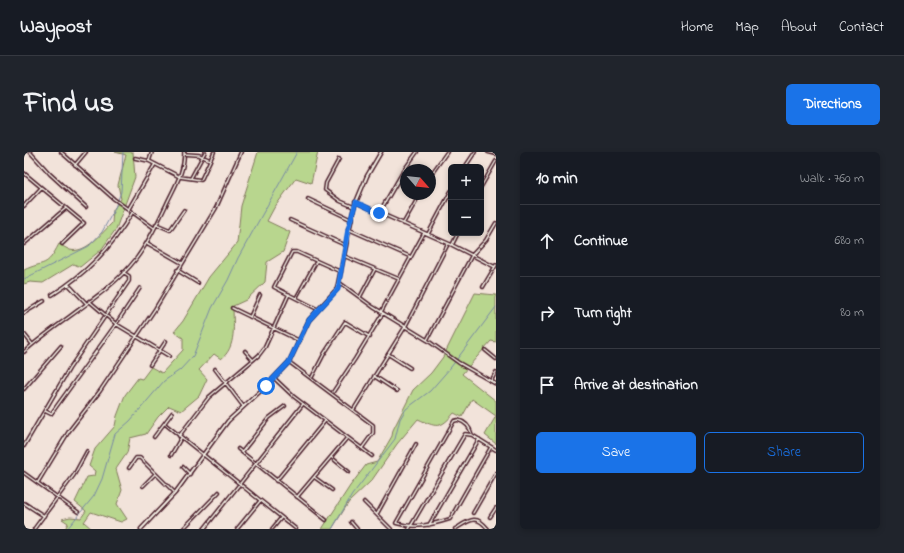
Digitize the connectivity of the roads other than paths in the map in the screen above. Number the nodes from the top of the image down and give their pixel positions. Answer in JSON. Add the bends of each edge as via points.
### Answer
{"nodes":[{"id":1,"x":30,"y":152,"type":"edge"},
{"id":2,"x":61,"y":152,"type":"edge"},
{"id":3,"x":86,"y":152,"type":"edge"},
{"id":4,"x":152,"y":152,"type":"edge"},
{"id":5,"x":205,"y":152,"type":"edge"},
{"id":6,"x":214,"y":152,"type":"edge"},
{"id":7,"x":241,"y":152,"type":"edge"},
{"id":8,"x":381,"y":152,"type":"edge"},
{"id":9,"x":417,"y":152,"type":"edge"},
{"id":10,"x":447,"y":152,"type":"edge"},
{"id":11,"x":475,"y":152,"type":"edge"},
{"id":12,"x":488,"y":152,"type":"edge"},
{"id":13,"x":184,"y":153,"type":"edge"},
{"id":14,"x":496,"y":154,"type":"edge"},
{"id":15,"x":203,"y":157,"type":"junction"},
{"id":16,"x":135,"y":158,"type":"dead end"},
{"id":17,"x":339,"y":159,"type":"dead end"},
{"id":18,"x":210,"y":160,"type":"junction"},
{"id":19,"x":149,"y":161,"type":"junction"},
{"id":20,"x":496,"y":162,"type":"edge"},
{"id":21,"x":155,"y":164,"type":"junction"},
{"id":22,"x":467,"y":164,"type":"edge"},
{"id":23,"x":75,"y":165,"type":"junction"},
{"id":24,"x":436,"y":168,"type":"edge"},
{"id":25,"x":24,"y":173,"type":"edge"},
{"id":26,"x":180,"y":177,"type":"junction"},
{"id":27,"x":191,"y":178,"type":"junction"},
{"id":28,"x":484,"y":182,"type":"edge"},
{"id":29,"x":41,"y":188,"type":"junction"},
{"id":30,"x":448,"y":197,"type":"edge"},
{"id":31,"x":308,"y":199,"type":"dead end"},
{"id":32,"x":417,"y":200,"type":"edge"},
{"id":33,"x":356,"y":202,"type":"junction"},
{"id":34,"x":24,"y":206,"type":"edge"},
{"id":35,"x":86,"y":207,"type":"dead end"},
{"id":36,"x":354,"y":207,"type":"junction"},
{"id":37,"x":66,"y":208,"type":"junction"},
{"id":38,"x":128,"y":210,"type":"junction"},
{"id":39,"x":184,"y":210,"type":"dead end"},
{"id":40,"x":132,"y":213,"type":"junction"},
{"id":41,"x":379,"y":213,"type":"junction"},
{"id":42,"x":350,"y":219,"type":"junction"},
{"id":43,"x":290,"y":220,"type":"dead end"},
{"id":44,"x":496,"y":223,"type":"edge"},
{"id":45,"x":156,"y":224,"type":"junction"},
{"id":46,"x":403,"y":224,"type":"junction"},
{"id":47,"x":154,"y":228,"type":"junction"},
{"id":48,"x":348,"y":229,"type":"junction"},
{"id":49,"x":424,"y":233,"type":"junction"},
{"id":50,"x":428,"y":234,"type":"junction"},
{"id":51,"x":456,"y":236,"type":"edge"},
{"id":52,"x":146,"y":243,"type":"junction"},
{"id":53,"x":24,"y":244,"type":"edge"},
{"id":54,"x":62,"y":244,"type":"dead end"},
{"id":55,"x":448,"y":244,"type":"junction"},
{"id":56,"x":345,"y":245,"type":"junction"},
{"id":57,"x":452,"y":245,"type":"junction"},
{"id":58,"x":472,"y":255,"type":"junction"},
{"id":59,"x":344,"y":256,"type":"junction"},
{"id":60,"x":411,"y":257,"type":"junction"},
{"id":61,"x":316,"y":262,"type":"junction"},
{"id":62,"x":182,"y":263,"type":"junction"},
{"id":63,"x":495,"y":266,"type":"edge"},
{"id":64,"x":375,"y":269,"type":"junction"},
{"id":65,"x":178,"y":270,"type":"junction"},
{"id":66,"x":123,"y":272,"type":"junction"},
{"id":67,"x":341,"y":272,"type":"junction"},
{"id":68,"x":399,"y":279,"type":"junction"},
{"id":69,"x":198,"y":283,"type":"dead end"},
{"id":70,"x":340,"y":283,"type":"junction"},
{"id":71,"x":68,"y":284,"type":"junction"},
{"id":72,"x":483,"y":287,"type":"dead end"},
{"id":73,"x":140,"y":288,"type":"dead end"},
{"id":74,"x":289,"y":294,"type":"junction"},
{"id":75,"x":52,"y":295,"type":"dead end"},
{"id":76,"x":260,"y":295,"type":"dead end"},
{"id":77,"x":360,"y":297,"type":"junction"},
{"id":78,"x":296,"y":298,"type":"junction"},
{"id":79,"x":44,"y":301,"type":"dead end"},
{"id":80,"x":89,"y":301,"type":"junction"},
{"id":81,"x":86,"y":303,"type":"junction"},
{"id":82,"x":232,"y":308,"type":"dead end"},
{"id":83,"x":317,"y":309,"type":"junction"},
{"id":84,"x":24,"y":313,"type":"edge"},
{"id":85,"x":382,"y":313,"type":"junction"},
{"id":86,"x":104,"y":315,"type":"junction"},
{"id":87,"x":250,"y":317,"type":"junction"},
{"id":88,"x":116,"y":324,"type":"junction"},
{"id":89,"x":405,"y":327,"type":"junction"},
{"id":90,"x":273,"y":328,"type":"junction"},
{"id":91,"x":24,"y":334,"type":"edge"},
{"id":92,"x":137,"y":337,"type":"junction"},
{"id":93,"x":370,"y":337,"type":"junction"},
{"id":94,"x":298,"y":340,"type":"junction"},
{"id":95,"x":427,"y":340,"type":"junction"},
{"id":96,"x":166,"y":341,"type":"dead end"},
{"id":97,"x":32,"y":344,"type":"junction"},
{"id":98,"x":61,"y":346,"type":"dead end"},
{"id":99,"x":245,"y":350,"type":"dead end"},
{"id":100,"x":485,"y":350,"type":"dead end"},
{"id":101,"x":159,"y":351,"type":"junction"},
{"id":102,"x":24,"y":352,"type":"edge"},
{"id":103,"x":388,"y":354,"type":"junction"},
{"id":104,"x":169,"y":356,"type":"dead end"},
{"id":105,"x":496,"y":359,"type":"edge"},
{"id":106,"x":254,"y":360,"type":"junction"},
{"id":107,"x":289,"y":362,"type":"junction"},
{"id":108,"x":150,"y":365,"type":"dead end"},
{"id":109,"x":410,"y":368,"type":"dead end"},
{"id":110,"x":215,"y":369,"type":"dead end"},
{"id":111,"x":496,"y":372,"type":"edge"},
{"id":112,"x":374,"y":376,"type":"junction"},
{"id":113,"x":312,"y":377,"type":"junction"},
{"id":114,"x":274,"y":378,"type":"junction"},
{"id":115,"x":491,"y":381,"type":"junction"},
{"id":116,"x":226,"y":383,"type":"junction"},
{"id":117,"x":496,"y":384,"type":"edge"},
{"id":118,"x":24,"y":389,"type":"edge"},
{"id":119,"x":397,"y":391,"type":"dead end"},
{"id":120,"x":332,"y":392,"type":"junction"},
{"id":121,"x":303,"y":404,"type":"junction"},
{"id":122,"x":244,"y":406,"type":"junction"},
{"id":123,"x":285,"y":406,"type":"dead end"},
{"id":124,"x":354,"y":409,"type":"junction"},
{"id":125,"x":45,"y":411,"type":"junction"},
{"id":126,"x":172,"y":413,"type":"dead end"},
{"id":127,"x":325,"y":421,"type":"junction"},
{"id":128,"x":165,"y":424,"type":"junction"},
{"id":129,"x":472,"y":435,"type":"junction"},
{"id":130,"x":179,"y":436,"type":"junction"},
{"id":131,"x":154,"y":437,"type":"dead end"},
{"id":132,"x":181,"y":438,"type":"junction"},
{"id":133,"x":347,"y":438,"type":"junction"},
{"id":134,"x":479,"y":439,"type":"junction"},
{"id":135,"x":416,"y":444,"type":"dead end"},
{"id":136,"x":24,"y":446,"type":"edge"},
{"id":137,"x":491,"y":447,"type":"junction"},
{"id":138,"x":362,"y":448,"type":"junction"},
{"id":139,"x":238,"y":449,"type":"dead end"},
{"id":140,"x":496,"y":450,"type":"edge"},
{"id":141,"x":87,"y":451,"type":"dead end"},
{"id":142,"x":242,"y":453,"type":"junction"},
{"id":143,"x":171,"y":455,"type":"dead end"},
{"id":144,"x":204,"y":455,"type":"junction"},
{"id":145,"x":372,"y":456,"type":"dead end"},
{"id":146,"x":331,"y":457,"type":"junction"},
{"id":147,"x":256,"y":464,"type":"junction"},
{"id":148,"x":183,"y":467,"type":"dead end"},
{"id":149,"x":128,"y":468,"type":"dead end"},
{"id":150,"x":349,"y":472,"type":"dead end"},
{"id":151,"x":24,"y":473,"type":"edge"},
{"id":152,"x":496,"y":473,"type":"edge"},
{"id":153,"x":155,"y":474,"type":"junction"},
{"id":154,"x":190,"y":474,"type":"junction"},
{"id":155,"x":314,"y":477,"type":"junction"},
{"id":156,"x":276,"y":481,"type":"junction"},
{"id":157,"x":38,"y":482,"type":"junction"},
{"id":158,"x":240,"y":485,"type":"junction"},
{"id":159,"x":143,"y":486,"type":"dead end"},
{"id":160,"x":332,"y":490,"type":"dead end"},
{"id":161,"x":219,"y":492,"type":"dead end"},
{"id":162,"x":175,"y":493,"type":"junction"},
{"id":163,"x":59,"y":496,"type":"junction"},
{"id":164,"x":297,"y":497,"type":"junction"},
{"id":165,"x":260,"y":501,"type":"junction"},
{"id":166,"x":364,"y":502,"type":"dead end"},
{"id":167,"x":24,"y":503,"type":"edge"},
{"id":168,"x":496,"y":508,"type":"edge"},
{"id":169,"x":78,"y":512,"type":"dead end"},
{"id":170,"x":473,"y":513,"type":"dead end"},
{"id":171,"x":377,"y":514,"type":"junction"},
{"id":172,"x":44,"y":516,"type":"junction"},
{"id":173,"x":490,"y":517,"type":"dead end"},
{"id":174,"x":281,"y":518,"type":"junction"},
{"id":175,"x":326,"y":520,"type":"dead end"},
{"id":176,"x":351,"y":522,"type":"dead end"},
{"id":177,"x":429,"y":525,"type":"junction"},
{"id":178,"x":34,"y":529,"type":"edge"},
{"id":179,"x":141,"y":529,"type":"edge"},
{"id":180,"x":183,"y":529,"type":"edge"},
{"id":181,"x":204,"y":529,"type":"edge"},
{"id":182,"x":237,"y":529,"type":"edge"},
{"id":183,"x":272,"y":529,"type":"edge"},
{"id":184,"x":296,"y":529,"type":"edge"},
{"id":185,"x":357,"y":529,"type":"edge"},
{"id":186,"x":391,"y":529,"type":"edge"},
{"id":187,"x":409,"y":529,"type":"edge"},
{"id":188,"x":457,"y":529,"type":"edge"},
{"id":189,"x":488,"y":529,"type":"edge"}],
"edges":[{"from":1,"to":35,"type":"street"},
{"from":2,"to":23,"type":"street"},
{"from":3,"to":23,"type":"street"},
{"from":4,"to":19,"type":"street"},
{"from":5,"to":15,"type":"street"},
{"from":6,"to":18,"type":"street"},
{"from":7,"to":62,"type":"street","via":[[218,204]]},
{"from":8,"to":33,"type":"street"},
{"from":9,"to":41,"type":"street"},
{"from":10,"to":24,"type":"street"},
{"from":11,"to":22,"type":"street"},
{"from":12,"to":14,"type":"street"},
{"from":13,"to":15,"type":"street"},
{"from":13,"to":26,"type":"street"},
{"from":15,"to":18,"type":"street"},
{"from":15,"to":27,"type":"street"},
{"from":16,"to":19,"type":"street"},
{"from":17,"to":36,"type":"street","via":[[325,190]]},
{"from":18,"to":27,"type":"street","via":[[203,178]]},
{"from":19,"to":21,"type":"street"},
{"from":20,"to":28,"type":"street"},
{"from":21,"to":26,"type":"street"},
{"from":21,"to":38,"type":"street"},
{"from":23,"to":38,"type":"street"},
{"from":25,"to":29,"type":"street"},
{"from":26,"to":27,"type":"street"},
{"from":26,"to":45,"type":"street"},
{"from":29,"to":34,"type":"street"},
{"from":29,"to":37,"type":"street"},
{"from":30,"to":50,"type":"street"},
{"from":31,"to":42,"type":"street"},
{"from":32,"to":46,"type":"street"},
{"from":33,"to":36,"type":"street"},
{"from":33,"to":41,"type":"street"},
{"from":36,"to":42,"type":"street"},
{"from":37,"to":53,"type":"street"},
{"from":37,"to":54,"type":"street","via":[[84,224]]},
{"from":38,"to":40,"type":"street"},
{"from":39,"to":45,"type":"street","via":[[170,230]]},
{"from":40,"to":47,"type":"street"},
{"from":40,"to":71,"type":"street","via":[[110,247]]},
{"from":41,"to":46,"type":"street"},
{"from":42,"to":48,"type":"street"},
{"from":43,"to":56,"type":"street"},
{"from":44,"to":58,"type":"street","via":[[486,240]]},
{"from":45,"to":47,"type":"street"},
{"from":46,"to":49,"type":"street"},
{"from":47,"to":52,"type":"street"},
{"from":48,"to":56,"type":"street"},
{"from":48,"to":60,"type":"street"},
{"from":49,"to":50,"type":"street"},
{"from":49,"to":60,"type":"street"},
{"from":50,"to":55,"type":"street"},
{"from":51,"to":57,"type":"street"},
{"from":52,"to":62,"type":"street"},
{"from":52,"to":66,"type":"street","via":[[136,259]]},
{"from":55,"to":57,"type":"street"},
{"from":55,"to":89,"type":"street"},
{"from":56,"to":59,"type":"street"},
{"from":57,"to":58,"type":"street"},
{"from":58,"to":63,"type":"street"},
{"from":58,"to":95,"type":"street"},
{"from":59,"to":64,"type":"street"},
{"from":59,"to":67,"type":"street"},
{"from":60,"to":68,"type":"street"},
{"from":61,"to":67,"type":"street"},
{"from":61,"to":74,"type":"street","via":[[292,252],[274,284],[276,288]]},
{"from":61,"to":78,"type":"street"},
{"from":62,"to":65,"type":"street"},
{"from":63,"to":72,"type":"street"},
{"from":64,"to":68,"type":"street"},
{"from":64,"to":77,"type":"street"},
{"from":65,"to":69,"type":"street"},
{"from":65,"to":92,"type":"street"},
{"from":66,"to":80,"type":"street"},
{"from":66,"to":86,"type":"street","via":[[129,276],[129,281]]},
{"from":67,"to":70,"type":"street"},
{"from":68,"to":85,"type":"street"},
{"from":70,"to":77,"type":"street"},
{"from":70,"to":83,"type":"street"},
{"from":71,"to":75,"type":"street"},
{"from":71,"to":81,"type":"street"},
{"from":73,"to":88,"type":"street"},
{"from":74,"to":78,"type":"street"},
{"from":74,"to":90,"type":"street"},
{"from":76,"to":87,"type":"street"},
{"from":77,"to":85,"type":"street"},
{"from":78,"to":83,"type":"street"},
{"from":79,"to":84,"type":"street"},
{"from":80,"to":81,"type":"street"},
{"from":80,"to":86,"type":"street"},
{"from":81,"to":97,"type":"street"},
{"from":82,"to":87,"type":"street"},
{"from":83,"to":94,"type":"street"},
{"from":85,"to":89,"type":"street"},
{"from":85,"to":93,"type":"street"},
{"from":86,"to":88,"type":"street"},
{"from":86,"to":125,"type":"street"},
{"from":87,"to":90,"type":"street"},
{"from":88,"to":92,"type":"street"},
{"from":88,"to":125,"type":"street","via":[[51,414]]},
{"from":89,"to":95,"type":"street"},
{"from":89,"to":103,"type":"street"},
{"from":90,"to":94,"type":"street"},
{"from":90,"to":106,"type":"street","via":[[265,347]]},
{"from":91,"to":97,"type":"street"},
{"from":92,"to":101,"type":"street"},
{"from":92,"to":157,"type":"street","via":[[100,392],[69,431]]},
{"from":93,"to":113,"type":"street","via":[[345,322]]},
{"from":93,"to":120,"type":"street"},
{"from":94,"to":107,"type":"street"},
{"from":95,"to":115,"type":"street","via":[[459,363]]},
{"from":96,"to":101,"type":"street"},
{"from":97,"to":102,"type":"street"},
{"from":98,"to":118,"type":"street"},
{"from":99,"to":106,"type":"street"},
{"from":100,"to":105,"type":"street"},
{"from":101,"to":104,"type":"street"},
{"from":101,"to":108,"type":"street"},
{"from":103,"to":109,"type":"street"},
{"from":103,"to":112,"type":"street"},
{"from":106,"to":116,"type":"street"},
{"from":107,"to":113,"type":"street"},
{"from":107,"to":114,"type":"street"},
{"from":110,"to":116,"type":"street"},
{"from":111,"to":115,"type":"street"},
{"from":112,"to":119,"type":"street"},
{"from":112,"to":124,"type":"street"},
{"from":113,"to":120,"type":"street"},
{"from":114,"to":121,"type":"street"},
{"from":114,"to":122,"type":"street"},
{"from":115,"to":117,"type":"street"},
{"from":116,"to":122,"type":"street"},
{"from":116,"to":130,"type":"street","via":[[204,402]]},
{"from":120,"to":124,"type":"street"},
{"from":121,"to":127,"type":"street"},
{"from":121,"to":147,"type":"street"},
{"from":122,"to":144,"type":"street","via":[[228,421]]},
{"from":123,"to":142,"type":"street","via":[[266,421]]},
{"from":124,"to":138,"type":"street","via":[[374,424],[373,433]]},
{"from":125,"to":136,"type":"street"},
{"from":126,"to":128,"type":"street"},
{"from":127,"to":133,"type":"street"},
{"from":127,"to":156,"type":"street"},
{"from":128,"to":130,"type":"street"},
{"from":128,"to":131,"type":"street"},
{"from":129,"to":134,"type":"street"},
{"from":129,"to":187,"type":"street","via":[[465,434]]},
{"from":129,"to":187,"type":"street","via":[[465,423],[454,421],[396,521]]},
{"from":130,"to":132,"type":"street"},
{"from":132,"to":143,"type":"street"},
{"from":132,"to":144,"type":"street"},
{"from":133,"to":138,"type":"street"},
{"from":133,"to":146,"type":"street"},
{"from":134,"to":137,"type":"street"},
{"from":134,"to":177,"type":"street"},
{"from":135,"to":171,"type":"street"},
{"from":137,"to":140,"type":"street"},
{"from":137,"to":177,"type":"street","via":[[450,519]]},
{"from":138,"to":145,"type":"street"},
{"from":139,"to":142,"type":"street"},
{"from":141,"to":163,"type":"street"},
{"from":142,"to":147,"type":"street"},
{"from":144,"to":154,"type":"street"},
{"from":144,"to":158,"type":"street"},
{"from":146,"to":150,"type":"street"},
{"from":146,"to":155,"type":"street"},
{"from":147,"to":156,"type":"street"},
{"from":147,"to":158,"type":"street"},
{"from":148,"to":154,"type":"street"},
{"from":149,"to":153,"type":"street","via":[[138,457]]},
{"from":151,"to":157,"type":"street"},
{"from":152,"to":170,"type":"street"},
{"from":153,"to":159,"type":"street"},
{"from":153,"to":162,"type":"street"},
{"from":154,"to":162,"type":"street"},
{"from":155,"to":160,"type":"street"},
{"from":155,"to":164,"type":"street"},
{"from":156,"to":164,"type":"street"},
{"from":157,"to":163,"type":"street"},
{"from":158,"to":165,"type":"street"},
{"from":158,"to":181,"type":"street"},
{"from":161,"to":180,"type":"street"},
{"from":162,"to":179,"type":"street"},
{"from":163,"to":169,"type":"street"},
{"from":163,"to":172,"type":"street"},
{"from":164,"to":175,"type":"street"},
{"from":165,"to":174,"type":"street"},
{"from":165,"to":182,"type":"street"},
{"from":166,"to":171,"type":"street"},
{"from":167,"to":172,"type":"street"},
{"from":168,"to":173,"type":"street"},
{"from":171,"to":186,"type":"street"},
{"from":172,"to":178,"type":"street"},
{"from":174,"to":183,"type":"street"},
{"from":174,"to":184,"type":"street"},
{"from":176,"to":185,"type":"street"},
{"from":177,"to":187,"type":"street"},
{"from":188,"to":189,"type":"street","via":[[472,519],[479,520]]}]}
